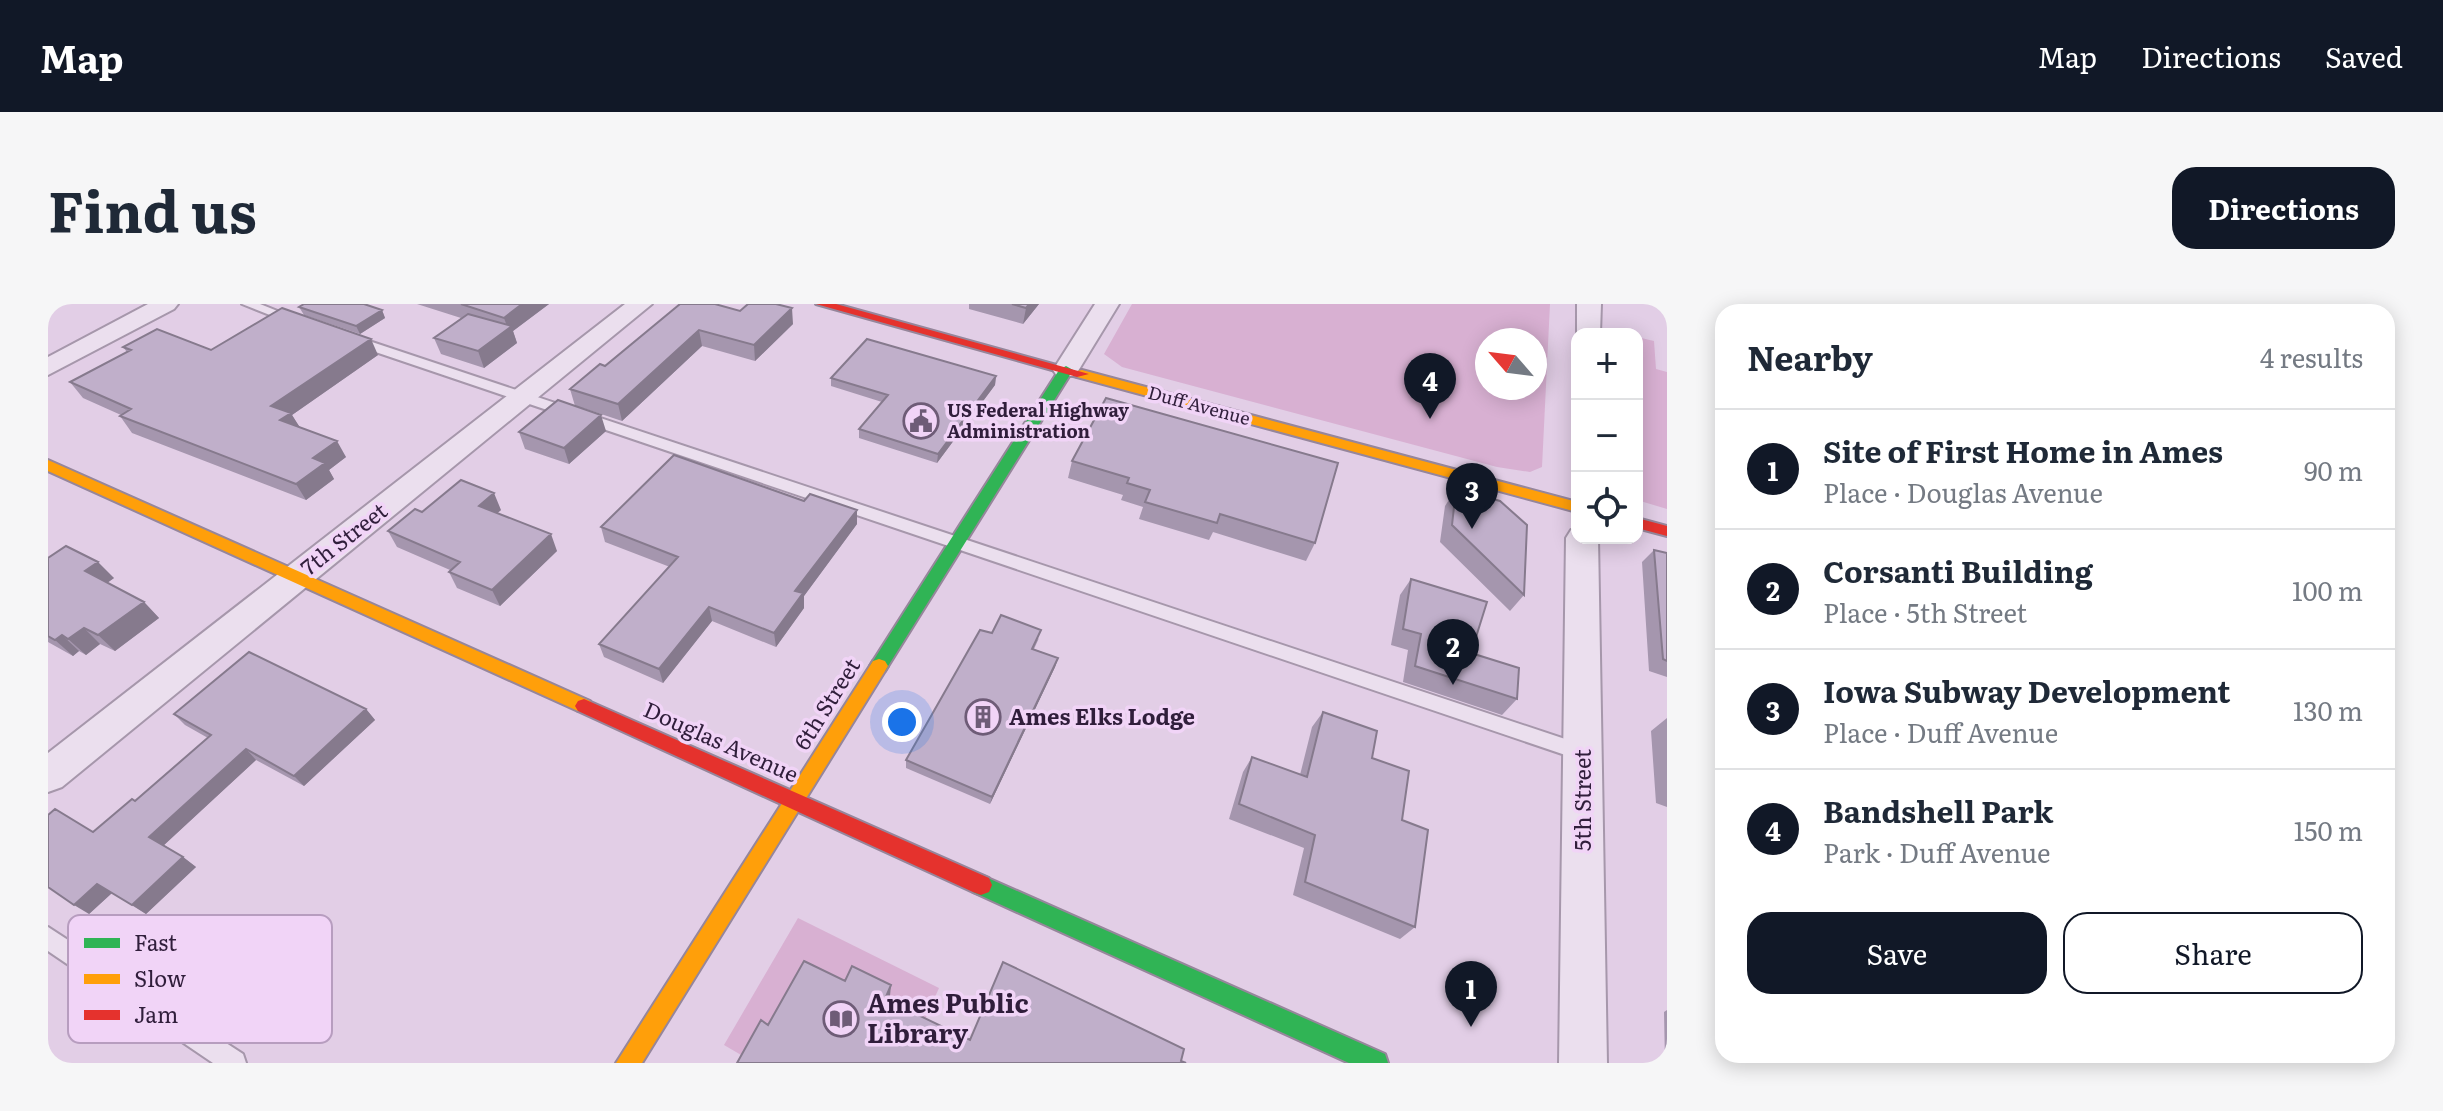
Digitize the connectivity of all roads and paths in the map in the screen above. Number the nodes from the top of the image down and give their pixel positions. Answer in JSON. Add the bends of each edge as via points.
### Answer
{"nodes":[{"id":1,"x":166,"y":304,"type":"edge"},
{"id":2,"x":248,"y":304,"type":"edge"},
{"id":3,"x":640,"y":304,"type":"edge"},
{"id":4,"x":822,"y":304,"type":"edge"},
{"id":5,"x":1107,"y":304,"type":"edge"},
{"id":6,"x":1589,"y":304,"type":"edge"},
{"id":7,"x":305,"y":324,"type":"edge"},
{"id":8,"x":1588,"y":328,"type":"edge"},
{"id":9,"x":334,"y":333,"type":"edge"},
{"id":10,"x":48,"y":367,"type":"edge"},
{"id":11,"x":1066,"y":370,"type":"junction"},
{"id":12,"x":523,"y":397,"type":"junction"},
{"id":13,"x":48,"y":465,"type":"edge"},
{"id":14,"x":1571,"y":505,"type":"edge"},
{"id":15,"x":1643,"y":525,"type":"edge"},
{"id":16,"x":1667,"y":531,"type":"edge"},
{"id":17,"x":956,"y":544,"type":"junction"},
{"id":18,"x":1582,"y":544,"type":"edge"},
{"id":19,"x":297,"y":577,"type":"junction"},
{"id":20,"x":1583,"y":753,"type":"junction"},
{"id":21,"x":48,"y":775,"type":"edge"},
{"id":22,"x":794,"y":801,"type":"junction"},
{"id":23,"x":48,"y":938,"type":"edge"},
{"id":24,"x":68,"y":951,"type":"edge"},
{"id":25,"x":204,"y":1043,"type":"edge"},
{"id":26,"x":234,"y":1063,"type":"edge"},
{"id":27,"x":628,"y":1063,"type":"edge"},
{"id":28,"x":1376,"y":1063,"type":"edge"},
{"id":29,"x":1583,"y":1063,"type":"edge"}],
"edges":[{"from":1,"to":10,"type":"street"},
{"from":2,"to":7,"type":"lane"},
{"from":3,"to":12,"type":"street","name":"7th Street"},
{"from":4,"to":11,"type":"main road","name":"Duff Avenue"},
{"from":5,"to":11,"type":"street"},
{"from":6,"to":8,"type":"street"},
{"from":9,"to":12,"type":"lane"},
{"from":11,"to":14,"type":"main road","name":"Duff Avenue"},
{"from":11,"to":17,"type":"main road","name":"6th Street"},
{"from":12,"to":17,"type":"lane"},
{"from":12,"to":19,"type":"street","name":"7th Street"},
{"from":13,"to":19,"type":"main road","name":"Douglas Avenue"},
{"from":15,"to":16,"type":"main road"},
{"from":17,"to":20,"type":"lane"},
{"from":17,"to":22,"type":"main road","name":"6th Street"},
{"from":18,"to":20,"type":"street","name":"5th Street"},
{"from":19,"to":21,"type":"street","name":"7th Street"},
{"from":19,"to":22,"type":"main road","name":"Douglas Avenue"},
{"from":20,"to":29,"type":"street","name":"5th Street"},
{"from":22,"to":27,"type":"main road","name":"6th Street"},
{"from":22,"to":28,"type":"main road","name":"Douglas Avenue"},
{"from":23,"to":24,"type":"lane"},
{"from":25,"to":26,"type":"lane"}]}
